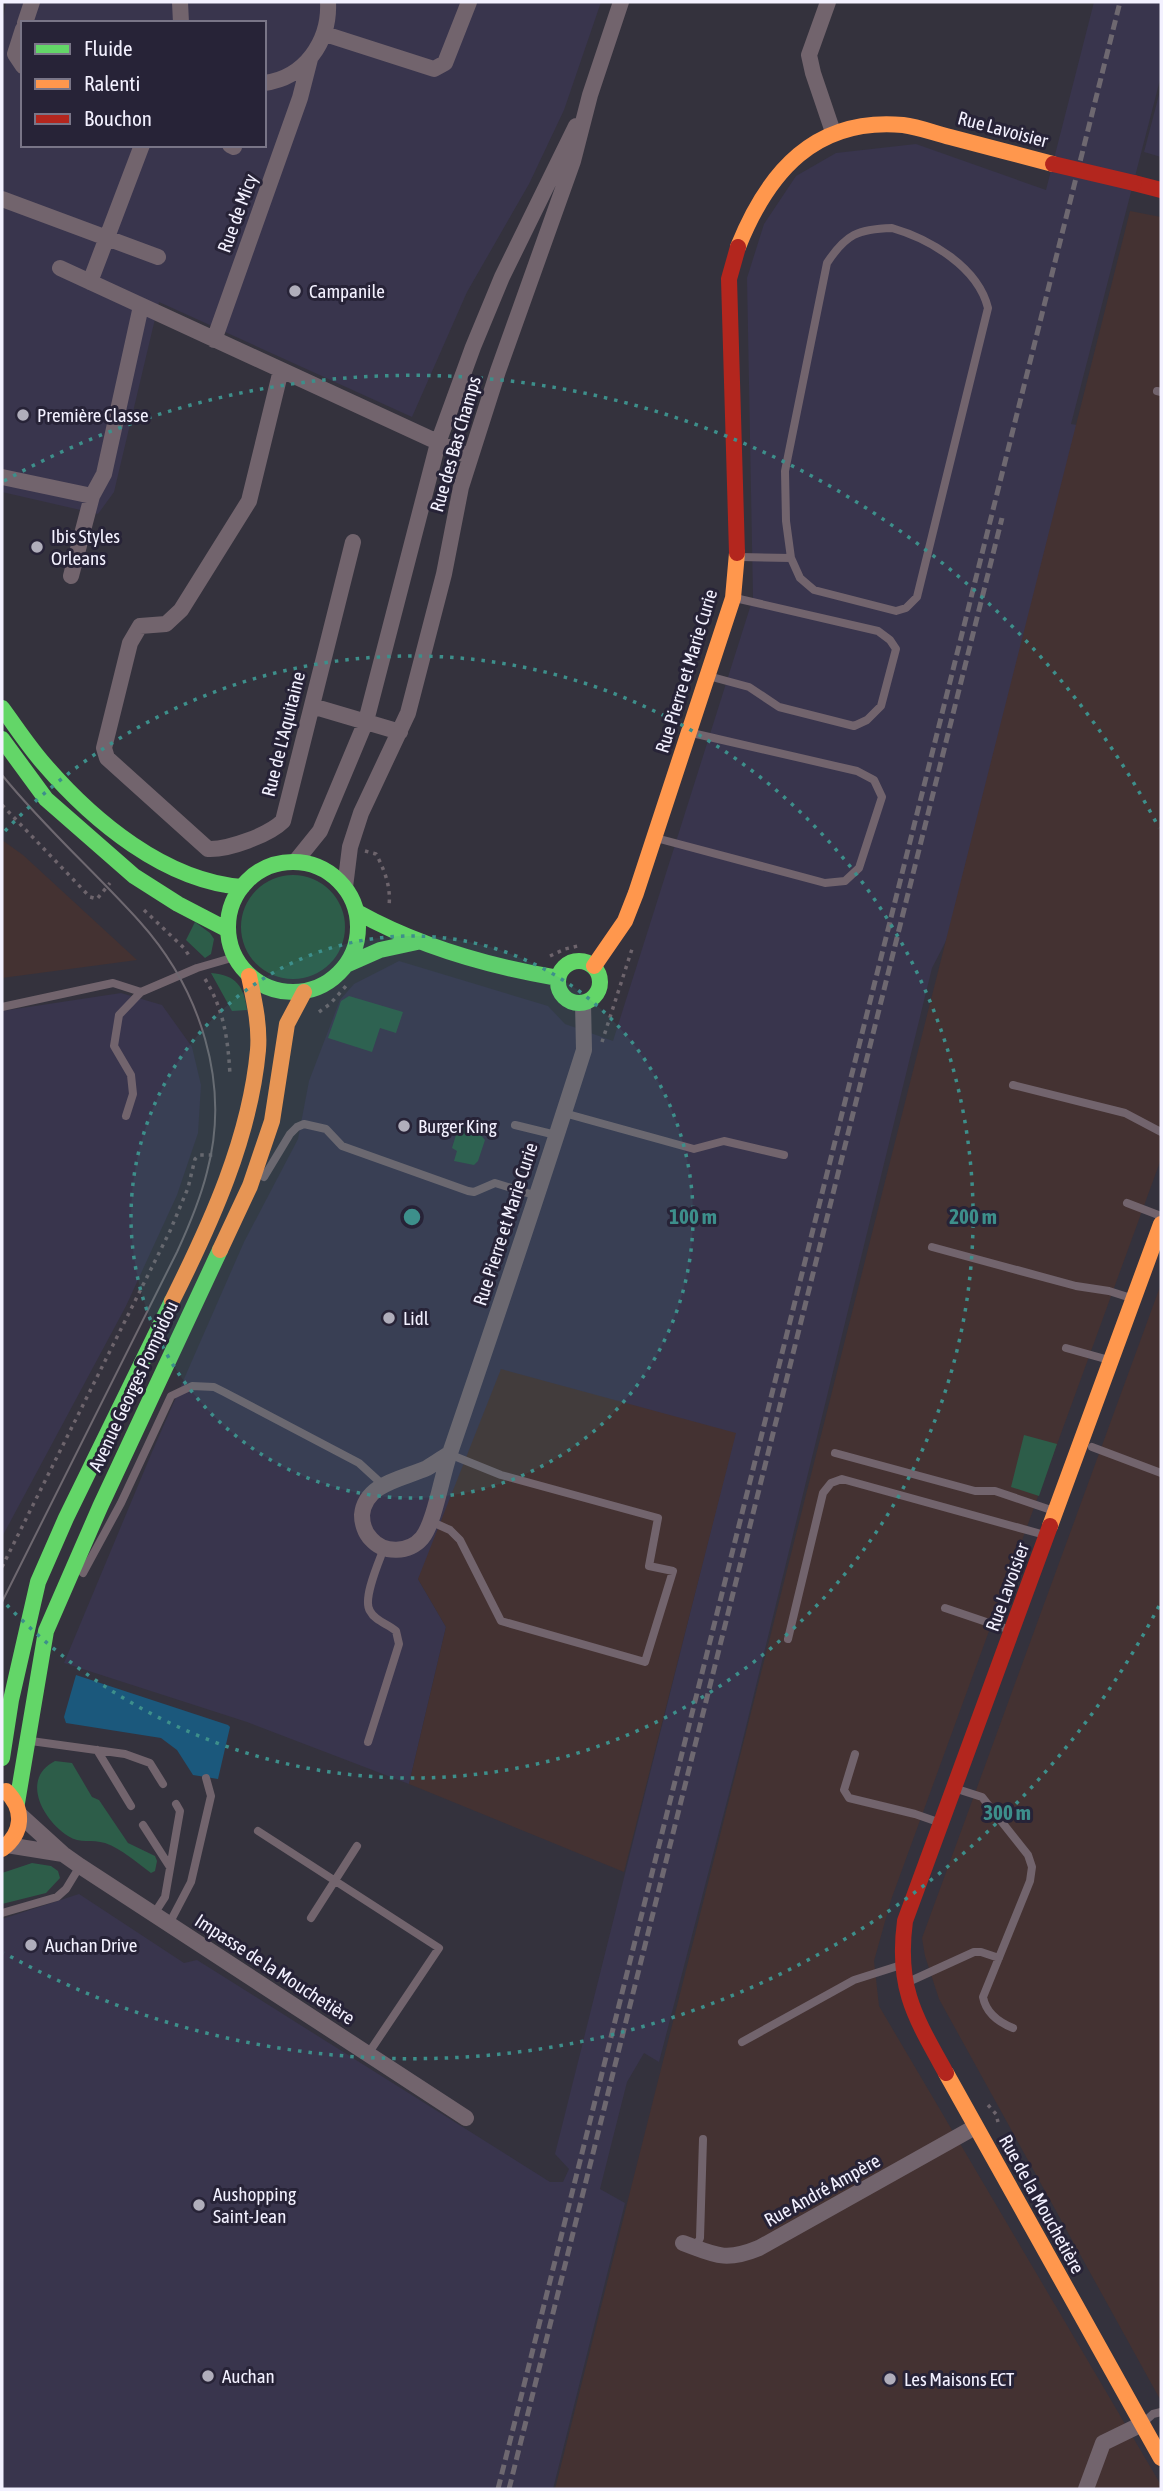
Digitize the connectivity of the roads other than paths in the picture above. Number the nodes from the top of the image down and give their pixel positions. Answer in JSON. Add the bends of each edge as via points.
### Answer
{"nodes":[{"id":1,"x":32,"y":2,"type":"edge"},
{"id":2,"x":180,"y":2,"type":"edge"},
{"id":3,"x":328,"y":2,"type":"edge"},
{"id":4,"x":469,"y":2,"type":"edge"},
{"id":5,"x":621,"y":2,"type":"edge"},
{"id":6,"x":828,"y":2,"type":"edge"},
{"id":7,"x":26,"y":21,"type":"edge"},
{"id":8,"x":181,"y":21,"type":"edge"},
{"id":9,"x":325,"y":34,"type":"junction"},
{"id":10,"x":21,"y":35,"type":"edge"},
{"id":11,"x":310,"y":59,"type":"junction"},
{"id":12,"x":21,"y":63,"type":"edge"},
{"id":13,"x":266,"y":82,"type":"edge"},
{"id":14,"x":590,"y":95,"type":"junction"},
{"id":15,"x":833,"y":132,"type":"junction"},
{"id":16,"x":141,"y":147,"type":"edge"},
{"id":17,"x":1161,"y":190,"type":"edge"},
{"id":18,"x":2,"y":199,"type":"edge"},
{"id":19,"x":754,"y":205,"type":"joint"},
{"id":20,"x":107,"y":237,"type":"junction"},
{"id":21,"x":158,"y":257,"type":"dead end"},
{"id":22,"x":60,"y":268,"type":"dead end"},
{"id":23,"x":90,"y":282,"type":"junction"},
{"id":24,"x":141,"y":306,"type":"junction"},
{"id":25,"x":214,"y":340,"type":"junction"},
{"id":26,"x":281,"y":370,"type":"junction"},
{"id":27,"x":438,"y":443,"type":"junction"},
{"id":28,"x":470,"y":457,"type":"junction"},
{"id":29,"x":2,"y":477,"type":"edge"},
{"id":30,"x":92,"y":496,"type":"junction"},
{"id":31,"x":353,"y":542,"type":"dead end"},
{"id":32,"x":737,"y":557,"type":"junction"},
{"id":33,"x":791,"y":558,"type":"junction"},
{"id":34,"x":71,"y":576,"type":"dead end"},
{"id":35,"x":733,"y":598,"type":"junction"},
{"id":36,"x":709,"y":676,"type":"junction"},
{"id":37,"x":312,"y":706,"type":"junction"},
{"id":38,"x":2,"y":708,"type":"edge"},
{"id":39,"x":366,"y":721,"type":"junction"},
{"id":40,"x":400,"y":732,"type":"junction"},
{"id":41,"x":691,"y":733,"type":"junction"},
{"id":42,"x":2,"y":739,"type":"edge"},
{"id":43,"x":656,"y":838,"type":"junction"},
{"id":44,"x":295,"y":862,"type":"junction"},
{"id":45,"x":242,"y":887,"type":"junction"},
{"id":46,"x":345,"y":887,"type":"junction"},
{"id":47,"x":357,"y":912,"type":"junction"},
{"id":48,"x":228,"y":930,"type":"junction"},
{"id":49,"x":417,"y":942,"type":"junction"},
{"id":50,"x":235,"y":957,"type":"junction"},
{"id":51,"x":593,"y":967,"type":"junction"},
{"id":52,"x":350,"y":971,"type":"junction"},
{"id":53,"x":249,"y":976,"type":"junction"},
{"id":54,"x":558,"y":978,"type":"junction"},
{"id":55,"x":141,"y":992,"type":"junction"},
{"id":56,"x":304,"y":992,"type":"junction"},
{"id":57,"x":583,"y":1003,"type":"junction"},
{"id":58,"x":2,"y":1007,"type":"edge"},
{"id":59,"x":1013,"y":1085,"type":"dead end"},
{"id":60,"x":564,"y":1113,"type":"junction"},
{"id":61,"x":126,"y":1116,"type":"dead end"},
{"id":62,"x":515,"y":1125,"type":"dead end"},
{"id":63,"x":1161,"y":1132,"type":"edge"},
{"id":64,"x":556,"y":1135,"type":"junction"},
{"id":65,"x":784,"y":1155,"type":"dead end"},
{"id":66,"x":537,"y":1196,"type":"junction"},
{"id":67,"x":1127,"y":1203,"type":"dead end"},
{"id":68,"x":1161,"y":1216,"type":"edge"},
{"id":69,"x":1161,"y":1224,"type":"edge"},
{"id":70,"x":226,"y":1239,"type":"junction"},
{"id":71,"x":932,"y":1247,"type":"dead end"},
{"id":72,"x":1134,"y":1299,"type":"junction"},
{"id":73,"x":1066,"y":1348,"type":"dead end"},
{"id":74,"x":1111,"y":1361,"type":"junction"},
{"id":75,"x":1092,"y":1447,"type":"dead end"},
{"id":76,"x":835,"y":1453,"type":"dead end"},
{"id":77,"x":449,"y":1454,"type":"junction"},
{"id":78,"x":1161,"y":1473,"type":"edge"},
{"id":79,"x":383,"y":1485,"type":"junction"},
{"id":80,"x":1056,"y":1512,"type":"junction"},
{"id":81,"x":430,"y":1521,"type":"junction"},
{"id":82,"x":1048,"y":1536,"type":"junction"},
{"id":83,"x":384,"y":1548,"type":"junction"},
{"id":84,"x":945,"y":1608,"type":"dead end"},
{"id":85,"x":46,"y":1631,"type":"junction"},
{"id":86,"x":1013,"y":1631,"type":"junction"},
{"id":87,"x":788,"y":1639,"type":"dead end"},
{"id":88,"x":28,"y":1741,"type":"junction"},
{"id":89,"x":368,"y":1742,"type":"dead end"},
{"id":90,"x":97,"y":1750,"type":"junction"},
{"id":91,"x":855,"y":1755,"type":"dead end"},
{"id":92,"x":2,"y":1758,"type":"edge"},
{"id":93,"x":206,"y":1777,"type":"dead end"},
{"id":94,"x":163,"y":1784,"type":"dead end"},
{"id":95,"x":954,"y":1788,"type":"junction"},
{"id":96,"x":2,"y":1789,"type":"edge"},
{"id":97,"x":176,"y":1804,"type":"dead end"},
{"id":98,"x":131,"y":1806,"type":"dead end"},
{"id":99,"x":18,"y":1809,"type":"junction"},
{"id":100,"x":941,"y":1823,"type":"junction"},
{"id":101,"x":144,"y":1825,"type":"dead end"},
{"id":102,"x":258,"y":1831,"type":"dead end"},
{"id":103,"x":357,"y":1846,"type":"dead end"},
{"id":104,"x":5,"y":1847,"type":"edge"},
{"id":105,"x":63,"y":1853,"type":"junction"},
{"id":106,"x":80,"y":1866,"type":"junction"},
{"id":107,"x":170,"y":1868,"type":"junction"},
{"id":108,"x":335,"y":1881,"type":"junction"},
{"id":109,"x":2,"y":1913,"type":"edge"},
{"id":110,"x":155,"y":1914,"type":"junction"},
{"id":111,"x":311,"y":1918,"type":"dead end"},
{"id":112,"x":169,"y":1924,"type":"junction"},
{"id":113,"x":999,"y":1958,"type":"junction"},
{"id":114,"x":901,"y":1965,"type":"junction"},
{"id":115,"x":903,"y":1984,"type":"junction"},
{"id":116,"x":1013,"y":2028,"type":"dead end"},
{"id":117,"x":742,"y":2042,"type":"dead end"},
{"id":118,"x":368,"y":2054,"type":"junction"},
{"id":119,"x":466,"y":2118,"type":"dead end"},
{"id":120,"x":975,"y":2127,"type":"junction"},
{"id":121,"x":703,"y":2139,"type":"dead end"},
{"id":122,"x":689,"y":2245,"type":"joint"},
{"id":123,"x":1161,"y":2412,"type":"edge"},
{"id":124,"x":1142,"y":2424,"type":"junction"},
{"id":125,"x":1161,"y":2458,"type":"edge"},
{"id":126,"x":1086,"y":2489,"type":"edge"}],
"edges":[{"from":1,"to":7,"type":"street"},
{"from":2,"to":8,"type":"street"},
{"from":3,"to":9,"type":"street","name":"Rue de Micy"},
{"from":4,"to":9,"type":"street","via":[[445,63],[434,69]]},
{"from":5,"to":14,"type":"street","name":"Rue des Bas Champs"},
{"from":6,"to":15,"type":"street","via":[[809,55]]},
{"from":9,"to":11,"type":"street","name":"Rue de Micy"},
{"from":10,"to":12,"type":"street","via":[[15,54]]},
{"from":11,"to":13,"type":"street","name":"Rue de Micy","via":[[291,74]]},
{"from":11,"to":25,"type":"street","name":"Rue de Micy"},
{"from":14,"to":27,"type":"street","name":"Rue des Bas Champs","via":[[502,277]]},
{"from":14,"to":28,"type":"street","name":"Rue des Bas Champs","via":[[573,161]]},
{"from":15,"to":17,"type":"street","name":"Rue Lavoisier","bridge":true,"via":[[877,124],[904,125]]},
{"from":15,"to":19,"type":"street","name":"Rue Lavoisier","via":[[788,162]]},
{"from":16,"to":20,"type":"street"},
{"from":18,"to":20,"type":"street"},
{"from":19,"to":32,"type":"street","name":"Rue Pierre et Marie Curie","via":[[729,279]]},
{"from":20,"to":21,"type":"street"},
{"from":20,"to":23,"type":"street"},
{"from":22,"to":23,"type":"street"},
{"from":23,"to":24,"type":"street"},
{"from":24,"to":25,"type":"street"},
{"from":24,"to":30,"type":"street","via":[[104,474]]},
{"from":25,"to":26,"type":"street"},
{"from":26,"to":27,"type":"street"},
{"from":26,"to":37,"type":"street","name":"Rue de L'Aquitaine","via":[[249,502],[181,610],[166,625],[140,626],[130,643],[104,748],[107,758],[208,849],[219,849],[274,830],[282,821]]},
{"from":27,"to":28,"type":"street"},
{"from":27,"to":39,"type":"street","name":"Rue des Bas Champs"},
{"from":28,"to":40,"type":"street","name":"Rue des Bas Champs","via":[[444,575]]},
{"from":29,"to":30,"type":"street"},
{"from":30,"to":34,"type":"street"},
{"from":31,"to":37,"type":"street","name":"Rue de L'Aquitaine"},
{"from":32,"to":33,"type":"lane"},
{"from":32,"to":35,"type":"street","name":"Rue Pierre et Marie Curie"},
{"from":33,"to":33,"type":"lane","via":[[800,578],[814,590],[896,611],[917,597],[988,308],[974,280],[944,251],[917,235],[892,228],[866,229],[839,244],[827,263],[785,471]]},
{"from":35,"to":36,"type":"street","name":"Rue Pierre et Marie Curie"},
{"from":35,"to":36,"type":"lane","via":[[878,631],[896,649],[881,706],[854,726],[779,707],[749,687]]},
{"from":36,"to":41,"type":"street","name":"Rue Pierre et Marie Curie"},
{"from":37,"to":39,"type":"street"},
{"from":38,"to":45,"type":"street","via":[[47,768],[106,824],[188,875]]},
{"from":39,"to":40,"type":"street"},
{"from":39,"to":44,"type":"street","name":"Rue des Bas Champs","via":[[320,831]]},
{"from":40,"to":46,"type":"street","name":"Rue des Bas Champs","via":[[362,813],[350,847]]},
{"from":41,"to":43,"type":"street","name":"Rue Pierre et Marie Curie"},
{"from":41,"to":43,"type":"lane","via":[[858,771],[874,780],[883,797],[859,868],[845,881],[825,883]]},
{"from":42,"to":48,"type":"street","via":[[46,799],[134,876]]},
{"from":43,"to":51,"type":"street","name":"Rue Pierre et Marie Curie","via":[[625,921]]},
{"from":44,"to":45,"type":"street","via":[[265,868]]},
{"from":44,"to":46,"type":"street","via":[[331,873]]},
{"from":45,"to":48,"type":"street","via":[[229,915]]},
{"from":46,"to":47,"type":"street"},
{"from":47,"to":49,"type":"street"},
{"from":47,"to":52,"type":"street","via":[[359,930]]},
{"from":48,"to":50,"type":"street"},
{"from":49,"to":52,"type":"street","via":[[380,950]]},
{"from":49,"to":54,"type":"street","via":[[511,970]]},
{"from":50,"to":53,"type":"street"},
{"from":50,"to":55,"type":"lane"},
{"from":51,"to":54,"type":"street","via":[[576,961],[564,967]]},
{"from":51,"to":57,"type":"street","via":[[600,978],[599,991]]},
{"from":52,"to":56,"type":"street"},
{"from":53,"to":56,"type":"street","via":[[284,992]]},
{"from":53,"to":92,"type":"street","name":"Avenue Georges Pompidou","via":[[258,1049],[237,1149],[208,1229],[38,1582]]},
{"from":54,"to":57,"type":"street","via":[[562,996]]},
{"from":55,"to":58,"type":"lane","via":[[113,983]]},
{"from":55,"to":61,"type":"lane","via":[[119,1015],[114,1046],[131,1075],[133,1094]]},
{"from":56,"to":70,"type":"street","name":"Avenue Georges Pompidou","via":[[287,1024],[271,1121],[250,1186]]},
{"from":57,"to":60,"type":"street","name":"Rue Pierre et Marie Curie","via":[[584,1050]]},
{"from":59,"to":63,"type":"lane","via":[[1125,1113]]},
{"from":60,"to":64,"type":"street","name":"Rue Pierre et Marie Curie"},
{"from":60,"to":65,"type":"lane","via":[[694,1149],[724,1141]]},
{"from":62,"to":64,"type":"lane"},
{"from":64,"to":66,"type":"street","name":"Rue Pierre et Marie Curie"},
{"from":66,"to":70,"type":"lane","via":[[495,1183],[468,1191],[342,1146],[326,1129],[304,1124],[290,1134]]},
{"from":66,"to":77,"type":"street","name":"Rue Pierre et Marie Curie"},
{"from":67,"to":68,"type":"lane"},
{"from":69,"to":72,"type":"street","name":"Rue Lavoisier"},
{"from":70,"to":85,"type":"street","name":"Avenue Georges Pompidou"},
{"from":71,"to":72,"type":"lane"},
{"from":72,"to":74,"type":"street","name":"Rue Lavoisier"},
{"from":73,"to":74,"type":"lane"},
{"from":74,"to":80,"type":"street","name":"Rue Lavoisier"},
{"from":75,"to":78,"type":"lane"},
{"from":76,"to":80,"type":"lane","via":[[975,1492],[995,1492]]},
{"from":77,"to":79,"type":"street"},
{"from":77,"to":81,"type":"street","name":"Rue Pierre et Marie Curie"},
{"from":77,"to":81,"type":"lane","via":[[501,1475],[658,1518],[649,1566],[673,1571],[645,1662],[501,1621],[460,1540]]},
{"from":79,"to":83,"type":"street","via":[[366,1501],[362,1521],[371,1539]]},
{"from":79,"to":85,"type":"lane","via":[[359,1463],[214,1387],[192,1386],[171,1396],[95,1554]]},
{"from":80,"to":82,"type":"street","name":"Rue Lavoisier"},
{"from":81,"to":83,"type":"street","name":"Rue Pierre et Marie Curie","via":[[411,1547]]},
{"from":82,"to":86,"type":"street","name":"Rue Lavoisier"},
{"from":82,"to":87,"type":"lane","via":[[842,1479],[831,1483],[823,1493]]},
{"from":83,"to":89,"type":"lane","via":[[367,1599],[368,1610],[396,1631],[399,1644]]},
{"from":84,"to":86,"type":"lane"},
{"from":85,"to":88,"type":"street","name":"Avenue Georges Pompidou"},
{"from":86,"to":95,"type":"street","name":"Rue Lavoisier"},
{"from":88,"to":90,"type":"lane"},
{"from":88,"to":99,"type":"street","name":"Avenue Georges Pompidou"},
{"from":90,"to":94,"type":"lane","via":[[150,1763]]},
{"from":90,"to":98,"type":"lane"},
{"from":91,"to":100,"type":"lane","via":[[845,1790],[849,1798]]},
{"from":93,"to":112,"type":"lane","via":[[211,1796],[191,1882]]},
{"from":95,"to":100,"type":"street","name":"Rue Lavoisier"},
{"from":95,"to":113,"type":"lane","via":[[982,1797],[1028,1855],[1032,1867]]},
{"from":96,"to":99,"type":"street"},
{"from":97,"to":107,"type":"lane","via":[[180,1811]]},
{"from":99,"to":104,"type":"street","name":"Avenue Georges Pompidou","via":[[19,1828]]},
{"from":99,"to":105,"type":"street","name":"Impasse de la Mouchetière"},
{"from":100,"to":114,"type":"street","name":"Rue Lavoisier","via":[[905,1922]]},
{"from":101,"to":107,"type":"lane"},
{"from":102,"to":108,"type":"lane"},
{"from":103,"to":108,"type":"lane"},
{"from":104,"to":105,"type":"street"},
{"from":105,"to":106,"type":"street","name":"Impasse de la Mouchetière"},
{"from":106,"to":109,"type":"lane","via":[[57,1897]]},
{"from":106,"to":110,"type":"street","name":"Impasse de la Mouchetière"},
{"from":107,"to":110,"type":"lane","via":[[165,1897]]},
{"from":108,"to":111,"type":"lane"},
{"from":108,"to":118,"type":"lane","via":[[439,1948]]},
{"from":110,"to":112,"type":"street","name":"Impasse de la Mouchetière"},
{"from":112,"to":118,"type":"street","name":"Impasse de la Mouchetière"},
{"from":113,"to":115,"type":"lane","via":[[974,1952]]},
{"from":113,"to":116,"type":"lane","via":[[983,2002],[1000,2023]]},
{"from":114,"to":115,"type":"street","name":"Rue de la Mouchetière"},
{"from":114,"to":117,"type":"lane","via":[[854,1980]]},
{"from":115,"to":120,"type":"street","name":"Rue de la Mouchetière","via":[[907,2001]]},
{"from":118,"to":119,"type":"street","name":"Impasse de la Mouchetière"},
{"from":120,"to":122,"type":"street","name":"Rue André Ampère","via":[[760,2248],[726,2257]]},
{"from":120,"to":124,"type":"street","name":"Rue de la Mouchetière"},
{"from":121,"to":122,"type":"lane","via":[[701,2238]]},
{"from":123,"to":124,"type":"lane"},
{"from":124,"to":125,"type":"street","name":"Rue de la Mouchetière"},
{"from":124,"to":126,"type":"street","via":[[1103,2443]]}]}
